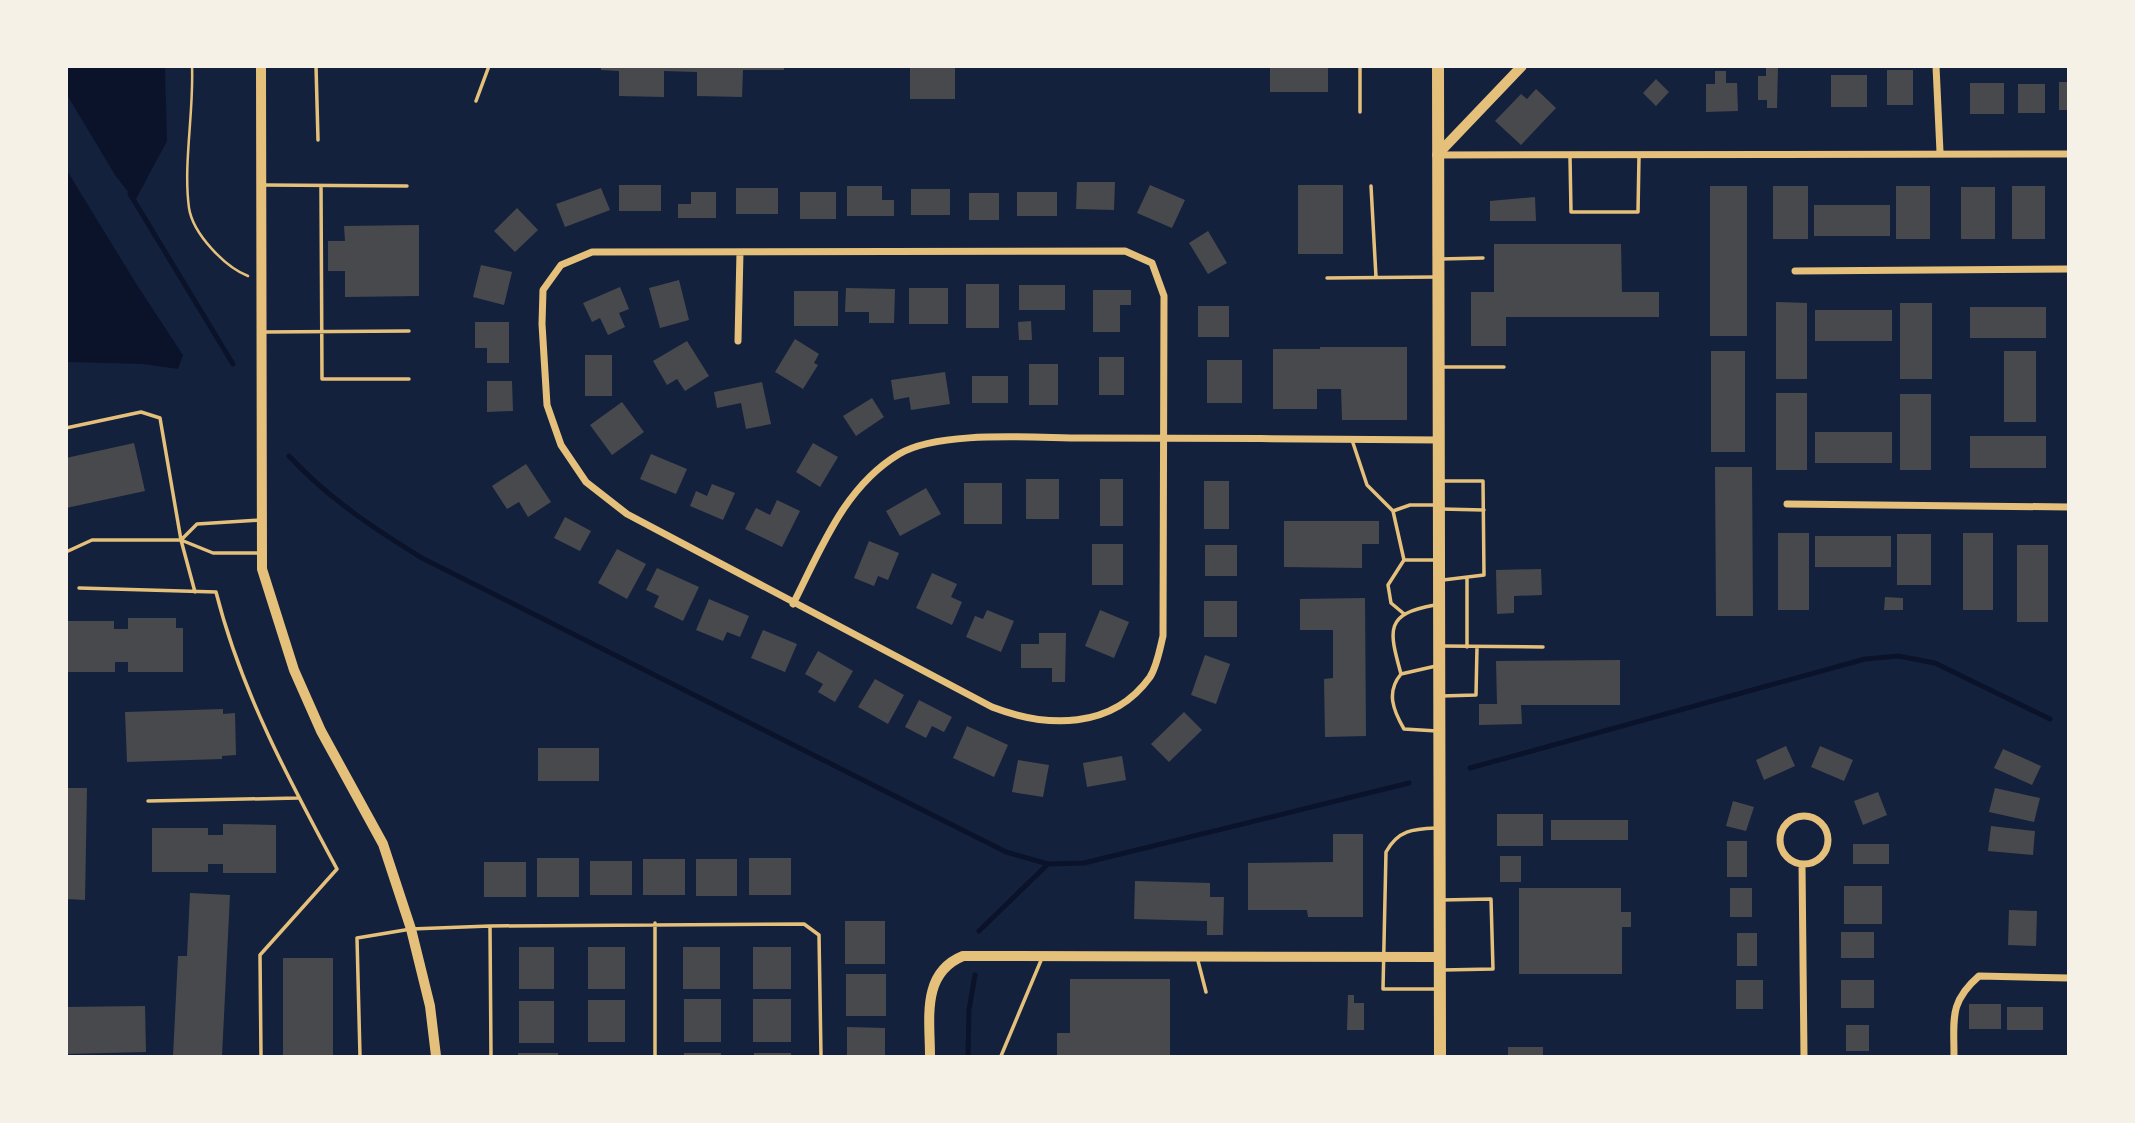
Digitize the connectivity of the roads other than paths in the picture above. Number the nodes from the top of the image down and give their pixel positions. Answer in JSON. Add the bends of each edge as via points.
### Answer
{"nodes":[{"id":1,"x":261,"y":66,"type":"edge"},
{"id":2,"x":316,"y":66,"type":"edge"},
{"id":3,"x":489,"y":66,"type":"edge"},
{"id":4,"x":1360,"y":66,"type":"edge"},
{"id":5,"x":1438,"y":66,"type":"edge"},
{"id":6,"x":1522,"y":66,"type":"edge"},
{"id":7,"x":1936,"y":66,"type":"edge"},
{"id":8,"x":476,"y":101,"type":"dead end"},
{"id":9,"x":1360,"y":112,"type":"dead end"},
{"id":10,"x":318,"y":140,"type":"dead end"},
{"id":11,"x":1940,"y":152,"type":"junction"},
{"id":12,"x":1639,"y":154,"type":"junction"},
{"id":13,"x":2068,"y":154,"type":"edge"},
{"id":14,"x":1437,"y":155,"type":"junction"},
{"id":15,"x":1570,"y":155,"type":"junction"},
{"id":16,"x":262,"y":185,"type":"junction"},
{"id":17,"x":321,"y":186,"type":"junction"},
{"id":18,"x":1371,"y":186,"type":"dead end"},
{"id":19,"x":407,"y":187,"type":"dead end"},
{"id":20,"x":740,"y":252,"type":"junction"},
{"id":21,"x":1438,"y":258,"type":"junction"},
{"id":22,"x":1483,"y":258,"type":"dead end"},
{"id":23,"x":2068,"y":269,"type":"edge"},
{"id":24,"x":1795,"y":271,"type":"dead end"},
{"id":25,"x":1376,"y":277,"type":"junction"},
{"id":26,"x":1438,"y":277,"type":"junction"},
{"id":27,"x":1327,"y":278,"type":"dead end"},
{"id":28,"x":408,"y":331,"type":"dead end"},
{"id":29,"x":261,"y":332,"type":"junction"},
{"id":30,"x":321,"y":332,"type":"junction"},
{"id":31,"x":738,"y":341,"type":"dead end"},
{"id":32,"x":1439,"y":367,"type":"junction"},
{"id":33,"x":1504,"y":367,"type":"dead end"},
{"id":34,"x":409,"y":379,"type":"dead end"},
{"id":35,"x":66,"y":428,"type":"edge"},
{"id":36,"x":1163,"y":438,"type":"junction"},
{"id":37,"x":1352,"y":440,"type":"junction"},
{"id":38,"x":1439,"y":440,"type":"junction"},
{"id":39,"x":1439,"y":481,"type":"junction"},
{"id":40,"x":1787,"y":504,"type":"dead end"},
{"id":41,"x":1439,"y":507,"type":"junction"},
{"id":42,"x":2068,"y":507,"type":"edge"},
{"id":43,"x":1484,"y":510,"type":"junction"},
{"id":44,"x":1393,"y":511,"type":"junction"},
{"id":45,"x":260,"y":520,"type":"junction"},
{"id":46,"x":181,"y":540,"type":"junction"},
{"id":47,"x":66,"y":552,"type":"edge"},
{"id":48,"x":262,"y":553,"type":"junction"},
{"id":49,"x":1404,"y":560,"type":"junction"},
{"id":50,"x":1439,"y":560,"type":"junction"},
{"id":51,"x":1467,"y":579,"type":"junction"},
{"id":52,"x":1439,"y":580,"type":"junction"},
{"id":53,"x":79,"y":588,"type":"dead end"},
{"id":54,"x":195,"y":592,"type":"junction"},
{"id":55,"x":793,"y":604,"type":"junction"},
{"id":56,"x":1439,"y":604,"type":"junction"},
{"id":57,"x":1403,"y":613,"type":"junction"},
{"id":58,"x":1439,"y":646,"type":"junction"},
{"id":59,"x":1543,"y":647,"type":"dead end"},
{"id":60,"x":1467,"y":648,"type":"junction"},
{"id":61,"x":1477,"y":648,"type":"junction"},
{"id":62,"x":1439,"y":666,"type":"junction"},
{"id":63,"x":1401,"y":674,"type":"junction"},
{"id":64,"x":1439,"y":696,"type":"junction"},
{"id":65,"x":1439,"y":731,"type":"junction"},
{"id":66,"x":298,"y":798,"type":"junction"},
{"id":67,"x":148,"y":801,"type":"dead end"},
{"id":68,"x":1439,"y":828,"type":"junction"},
{"id":69,"x":1802,"y":864,"type":"junction"},
{"id":70,"x":1439,"y":900,"type":"junction"},
{"id":71,"x":655,"y":923,"type":"junction"},
{"id":72,"x":490,"y":926,"type":"junction"},
{"id":73,"x":411,"y":929,"type":"junction"},
{"id":74,"x":1044,"y":955,"type":"junction"},
{"id":75,"x":1196,"y":955,"type":"junction"},
{"id":76,"x":1383,"y":957,"type":"junction"},
{"id":77,"x":1440,"y":963,"type":"junction"},
{"id":78,"x":2068,"y":978,"type":"edge"},
{"id":79,"x":1440,"y":989,"type":"junction"},
{"id":80,"x":1206,"y":992,"type":"dead end"},
{"id":81,"x":261,"y":1056,"type":"edge"},
{"id":82,"x":360,"y":1056,"type":"edge"},
{"id":83,"x":436,"y":1056,"type":"edge"},
{"id":84,"x":491,"y":1056,"type":"edge"},
{"id":85,"x":655,"y":1056,"type":"edge"},
{"id":86,"x":821,"y":1056,"type":"edge"},
{"id":87,"x":930,"y":1056,"type":"edge"},
{"id":88,"x":1001,"y":1056,"type":"edge"},
{"id":89,"x":1440,"y":1056,"type":"edge"},
{"id":90,"x":1804,"y":1056,"type":"edge"},
{"id":91,"x":1954,"y":1056,"type":"edge"}],
"edges":[{"from":1,"to":16,"type":"street"},
{"from":2,"to":10,"type":"lane"},
{"from":3,"to":8,"type":"lane"},
{"from":4,"to":9,"type":"lane"},
{"from":5,"to":14,"type":"main road"},
{"from":6,"to":14,"type":"street"},
{"from":7,"to":11,"type":"street"},
{"from":11,"to":12,"type":"street"},
{"from":11,"to":13,"type":"street"},
{"from":12,"to":15,"type":"street"},
{"from":12,"to":15,"type":"lane","via":[[1638,212],[1571,212]]},
{"from":14,"to":15,"type":"street"},
{"from":14,"to":21,"type":"main road"},
{"from":16,"to":17,"type":"lane"},
{"from":16,"to":29,"type":"street"},
{"from":17,"to":19,"type":"lane"},
{"from":17,"to":30,"type":"lane"},
{"from":18,"to":25,"type":"lane"},
{"from":20,"to":31,"type":"street"},
{"from":20,"to":36,"type":"street","via":[[1125,251],[1152,263],[1164,296]]},
{"from":20,"to":55,"type":"street","via":[[592,252],[561,265],[543,290],[547,405],[561,445],[586,482],[627,514]]},
{"from":21,"to":22,"type":"lane"},
{"from":21,"to":26,"type":"main road"},
{"from":23,"to":24,"type":"street"},
{"from":25,"to":26,"type":"lane"},
{"from":25,"to":27,"type":"lane"},
{"from":26,"to":32,"type":"main road"},
{"from":28,"to":30,"type":"lane"},
{"from":29,"to":30,"type":"lane"},
{"from":29,"to":45,"type":"street"},
{"from":30,"to":34,"type":"lane","via":[[322,379]]},
{"from":32,"to":33,"type":"lane"},
{"from":32,"to":38,"type":"main road"},
{"from":35,"to":46,"type":"lane","via":[[141,412],[160,418]]},
{"from":36,"to":37,"type":"street"},
{"from":36,"to":55,"type":"street","via":[[942,440],[900,453],[865,479],[839,514]]},
{"from":36,"to":55,"type":"street","via":[[1163,636],[1151,675],[1116,707],[1066,721],[1017,716],[921,672]]},
{"from":37,"to":38,"type":"street"},
{"from":37,"to":44,"type":"lane","via":[[1367,485]]},
{"from":38,"to":39,"type":"main road"},
{"from":39,"to":41,"type":"main road"},
{"from":39,"to":43,"type":"lane","via":[[1483,481]]},
{"from":40,"to":42,"type":"street"},
{"from":41,"to":43,"type":"lane"},
{"from":41,"to":44,"type":"lane","via":[[1410,505]]},
{"from":41,"to":50,"type":"main road"},
{"from":43,"to":51,"type":"lane","via":[[1484,575]]},
{"from":44,"to":49,"type":"lane"},
{"from":45,"to":46,"type":"lane","via":[[197,524]]},
{"from":45,"to":48,"type":"street"},
{"from":46,"to":47,"type":"lane","via":[[92,540]]},
{"from":46,"to":48,"type":"lane","via":[[213,554]]},
{"from":46,"to":54,"type":"lane"},
{"from":48,"to":73,"type":"street","via":[[270,603],[294,670],[383,844]]},
{"from":49,"to":50,"type":"lane"},
{"from":49,"to":57,"type":"lane","via":[[1388,585],[1391,603]]},
{"from":50,"to":52,"type":"main road"},
{"from":51,"to":52,"type":"lane"},
{"from":51,"to":60,"type":"lane"},
{"from":52,"to":56,"type":"main road"},
{"from":53,"to":54,"type":"lane"},
{"from":54,"to":66,"type":"lane","via":[[216,592],[253,702]]},
{"from":56,"to":57,"type":"lane"},
{"from":56,"to":58,"type":"main road"},
{"from":57,"to":63,"type":"lane","via":[[1392,629]]},
{"from":58,"to":60,"type":"lane"},
{"from":58,"to":62,"type":"main road"},
{"from":59,"to":61,"type":"lane"},
{"from":60,"to":61,"type":"lane"},
{"from":61,"to":64,"type":"lane","via":[[1476,695]]},
{"from":62,"to":63,"type":"lane"},
{"from":62,"to":64,"type":"main road"},
{"from":63,"to":65,"type":"lane","via":[[1392,689],[1392,709],[1404,729]]},
{"from":64,"to":65,"type":"main road"},
{"from":65,"to":68,"type":"main road"},
{"from":66,"to":67,"type":"lane"},
{"from":66,"to":81,"type":"lane","via":[[337,869],[260,955]]},
{"from":68,"to":70,"type":"main road"},
{"from":68,"to":76,"type":"lane","via":[[1408,830],[1386,852]]},
{"from":69,"to":69,"type":"street","via":[[1787,858],[1779,844],[1787,821],[1811,816],[1824,825],[1828,840],[1817,860]]},
{"from":69,"to":90,"type":"street"},
{"from":70,"to":77,"type":"main road"},
{"from":70,"to":77,"type":"lane","via":[[1491,899],[1493,969]]},
{"from":71,"to":72,"type":"lane"},
{"from":71,"to":85,"type":"lane"},
{"from":71,"to":86,"type":"lane","via":[[804,924],[819,934]]},
{"from":72,"to":73,"type":"lane"},
{"from":72,"to":84,"type":"lane"},
{"from":73,"to":82,"type":"lane","via":[[357,938]]},
{"from":73,"to":83,"type":"street","via":[[430,1006]]},
{"from":74,"to":75,"type":"street"},
{"from":74,"to":87,"type":"street","via":[[963,956],[941,970],[932,988]]},
{"from":74,"to":88,"type":"lane"},
{"from":75,"to":76,"type":"street"},
{"from":75,"to":80,"type":"lane"},
{"from":76,"to":77,"type":"street"},
{"from":76,"to":79,"type":"lane","via":[[1383,989]]},
{"from":77,"to":79,"type":"main road"},
{"from":78,"to":91,"type":"street","via":[[1979,976],[1962,990],[1954,1009]]},
{"from":79,"to":89,"type":"main road"}]}
